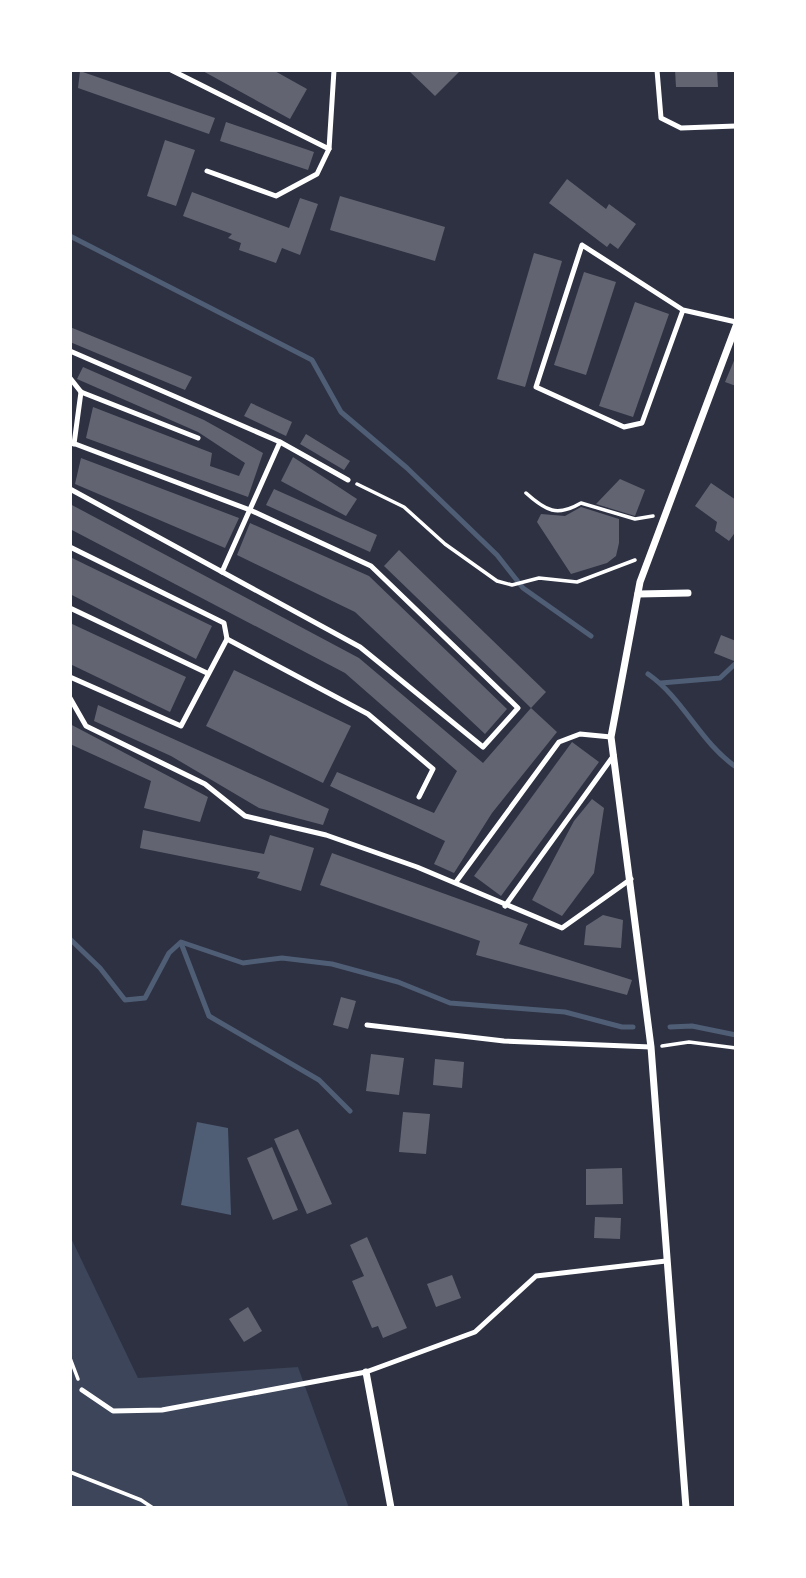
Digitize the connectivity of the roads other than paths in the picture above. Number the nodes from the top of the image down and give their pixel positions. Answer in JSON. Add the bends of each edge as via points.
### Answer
{"nodes":[{"id":1,"x":171,"y":70,"type":"edge"},
{"id":2,"x":334,"y":70,"type":"edge"},
{"id":3,"x":657,"y":70,"type":"edge"},
{"id":4,"x":736,"y":126,"type":"edge"},
{"id":5,"x":329,"y":149,"type":"junction"},
{"id":6,"x":207,"y":170,"type":"dead end"},
{"id":7,"x":683,"y":310,"type":"junction"},
{"id":8,"x":736,"y":324,"type":"edge"},
{"id":9,"x":70,"y":351,"type":"edge"},
{"id":10,"x":70,"y":378,"type":"edge"},
{"id":11,"x":81,"y":392,"type":"junction"},
{"id":12,"x":198,"y":438,"type":"dead end"},
{"id":13,"x":280,"y":442,"type":"junction"},
{"id":14,"x":72,"y":443,"type":"edge"},
{"id":15,"x":348,"y":480,"type":"road end"},
{"id":16,"x":70,"y":489,"type":"edge"},
{"id":17,"x":250,"y":510,"type":"junction"},
{"id":18,"x":70,"y":547,"type":"edge"},
{"id":19,"x":222,"y":572,"type":"junction"},
{"id":20,"x":688,"y":593,"type":"dead end"},
{"id":21,"x":638,"y":594,"type":"junction"},
{"id":22,"x":70,"y":608,"type":"edge"},
{"id":23,"x":227,"y":639,"type":"junction"},
{"id":24,"x":207,"y":673,"type":"junction"},
{"id":25,"x":70,"y":677,"type":"edge"},
{"id":26,"x":70,"y":698,"type":"edge"},
{"id":27,"x":611,"y":737,"type":"junction"},
{"id":28,"x":614,"y":755,"type":"junction"},
{"id":29,"x":419,"y":797,"type":"dead end"},
{"id":30,"x":632,"y":879,"type":"junction"},
{"id":31,"x":456,"y":882,"type":"junction"},
{"id":32,"x":505,"y":906,"type":"junction"},
{"id":33,"x":367,"y":1025,"type":"dead end"},
{"id":34,"x":651,"y":1047,"type":"junction"},
{"id":35,"x":666,"y":1261,"type":"junction"},
{"id":36,"x":366,"y":1372,"type":"junction"},
{"id":37,"x":82,"y":1390,"type":"road end"},
{"id":38,"x":391,"y":1508,"type":"edge"},
{"id":39,"x":686,"y":1508,"type":"edge"}],
"edges":[{"from":1,"to":5,"type":"lane"},
{"from":2,"to":5,"type":"lane"},
{"from":3,"to":4,"type":"lane","via":[[661,118],[681,128]]},
{"from":5,"to":6,"type":"lane","via":[[317,174],[276,195]]},
{"from":7,"to":7,"type":"lane","via":[[582,245],[536,387],[624,427],[642,423]]},
{"from":7,"to":8,"type":"lane"},
{"from":8,"to":21,"type":"street"},
{"from":9,"to":13,"type":"lane"},
{"from":10,"to":11,"type":"lane"},
{"from":11,"to":12,"type":"lane"},
{"from":11,"to":14,"type":"lane"},
{"from":13,"to":15,"type":"lane"},
{"from":13,"to":17,"type":"lane"},
{"from":14,"to":17,"type":"lane"},
{"from":16,"to":19,"type":"lane"},
{"from":17,"to":19,"type":"lane"},
{"from":17,"to":19,"type":"lane","via":[[372,566],[518,708],[483,747],[360,647]]},
{"from":18,"to":23,"type":"lane","via":[[224,623]]},
{"from":20,"to":21,"type":"street"},
{"from":21,"to":27,"type":"street"},
{"from":22,"to":24,"type":"lane"},
{"from":23,"to":24,"type":"lane"},
{"from":23,"to":29,"type":"lane","via":[[368,714],[433,769]]},
{"from":24,"to":25,"type":"lane","via":[[181,726]]},
{"from":26,"to":31,"type":"lane","via":[[86,726],[205,784],[245,816],[326,835]]},
{"from":27,"to":28,"type":"street"},
{"from":27,"to":31,"type":"lane","via":[[580,734],[559,742]]},
{"from":28,"to":30,"type":"street"},
{"from":28,"to":32,"type":"lane"},
{"from":30,"to":32,"type":"lane","via":[[562,928]]},
{"from":30,"to":34,"type":"street"},
{"from":31,"to":32,"type":"lane"},
{"from":33,"to":34,"type":"lane","via":[[504,1041]]},
{"from":34,"to":35,"type":"street"},
{"from":35,"to":36,"type":"lane","via":[[536,1276],[475,1332]]},
{"from":35,"to":39,"type":"street"},
{"from":36,"to":37,"type":"lane","via":[[162,1410],[113,1411]]},
{"from":36,"to":38,"type":"street"}]}
